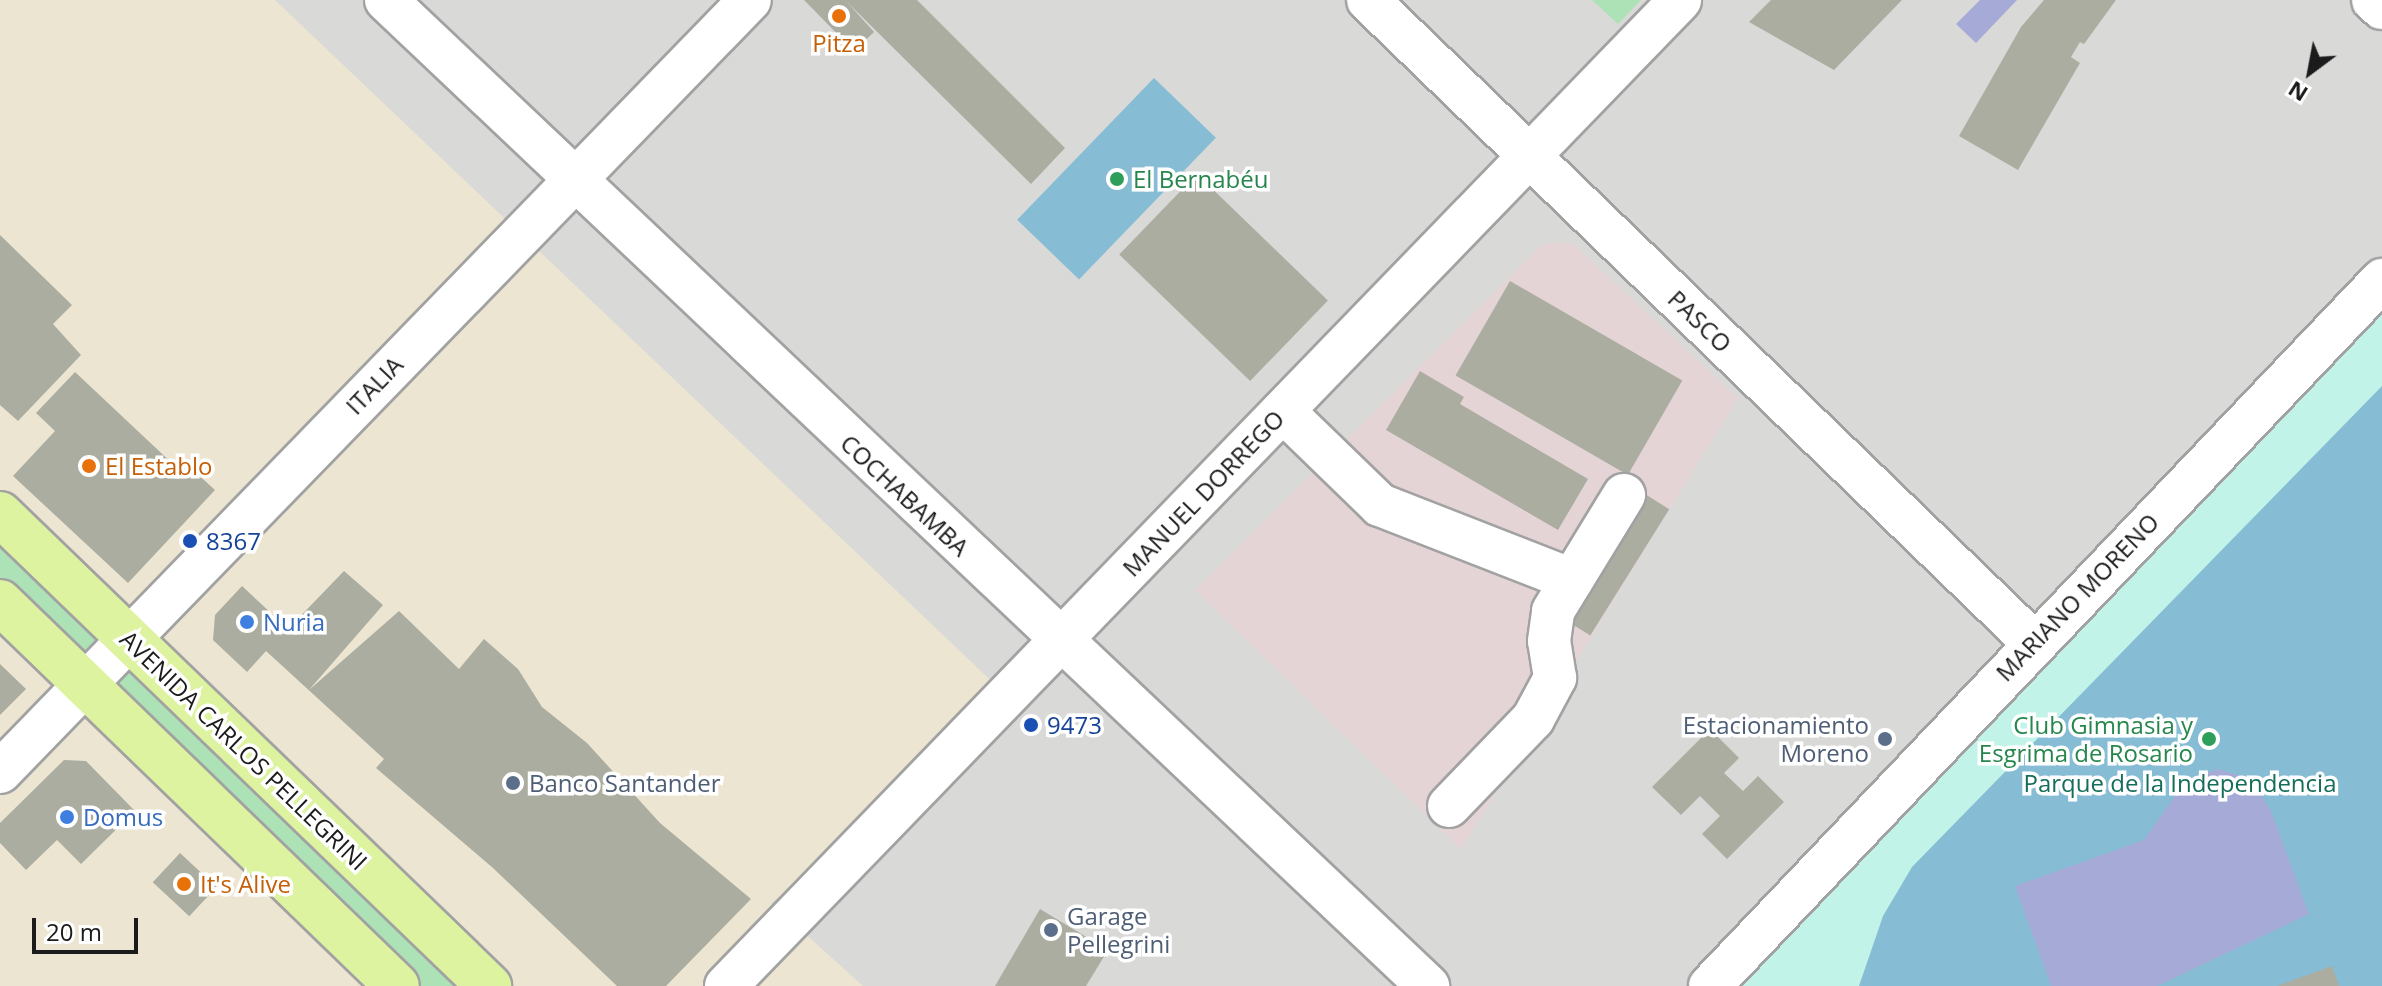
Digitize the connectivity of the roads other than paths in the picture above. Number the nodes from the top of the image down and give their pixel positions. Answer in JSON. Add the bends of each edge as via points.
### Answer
{"nodes":[{"id":1,"x":386,"y":0,"type":"edge"},
{"id":2,"x":750,"y":0,"type":"edge"},
{"id":3,"x":1368,"y":0,"type":"edge"},
{"id":4,"x":1680,"y":0,"type":"edge"},
{"id":5,"x":2373,"y":0,"type":"edge"},
{"id":6,"x":2382,"y":8,"type":"edge"},
{"id":7,"x":1529,"y":156,"type":"junction"},
{"id":8,"x":571,"y":180,"type":"junction"},
{"id":9,"x":2382,"y":280,"type":"edge"},
{"id":10,"x":1283,"y":411,"type":"junction"},
{"id":11,"x":1624,"y":495,"type":"dead end"},
{"id":12,"x":0,"y":514,"type":"edge"},
{"id":13,"x":1572,"y":580,"type":"junction"},
{"id":14,"x":0,"y":602,"type":"edge"},
{"id":15,"x":129,"y":639,"type":"junction"},
{"id":16,"x":1060,"y":642,"type":"junction"},
{"id":17,"x":2033,"y":642,"type":"junction"},
{"id":18,"x":85,"y":685,"type":"junction"},
{"id":19,"x":0,"y":772,"type":"edge"},
{"id":20,"x":1449,"y":806,"type":"dead end"},
{"id":21,"x":1723,"y":979,"type":"edge"},
{"id":22,"x":397,"y":986,"type":"edge"},
{"id":23,"x":489,"y":986,"type":"edge"},
{"id":24,"x":726,"y":986,"type":"edge"},
{"id":25,"x":1428,"y":986,"type":"edge"}],
"edges":[{"from":1,"to":8,"type":"street","name":"COCHABAMBA"},
{"from":2,"to":8,"type":"street","name":"ITALIA"},
{"from":3,"to":7,"type":"street","name":"PASCO"},
{"from":4,"to":7,"type":"street","name":"MANUEL DORREGO"},
{"from":5,"to":6,"type":"street"},
{"from":7,"to":10,"type":"street","name":"MANUEL DORREGO"},
{"from":7,"to":17,"type":"street","name":"PASCO"},
{"from":8,"to":15,"type":"street","name":"ITALIA"},
{"from":8,"to":16,"type":"street","name":"COCHABAMBA"},
{"from":9,"to":17,"type":"street","name":"MARIANO MORENO"},
{"from":10,"to":13,"type":"street","via":[[1380,505]]},
{"from":10,"to":16,"type":"street","name":"MANUEL DORREGO"},
{"from":11,"to":13,"type":"street"},
{"from":12,"to":15,"type":"main road","name":"AVENIDA CARLOS PELLEGRINI"},
{"from":13,"to":20,"type":"street","via":[[1553,611],[1549,641],[1555,678],[1540,706]]},
{"from":14,"to":18,"type":"main road"},
{"from":15,"to":18,"type":"street","name":"ITALIA"},
{"from":15,"to":23,"type":"main road","name":"AVENIDA CARLOS PELLEGRINI"},
{"from":16,"to":24,"type":"street","name":"MANUEL DORREGO"},
{"from":16,"to":25,"type":"street","name":"COCHABAMBA"},
{"from":17,"to":21,"type":"street","name":"MARIANO MORENO"},
{"from":18,"to":19,"type":"street","name":"ITALIA"},
{"from":18,"to":22,"type":"main road"}]}
